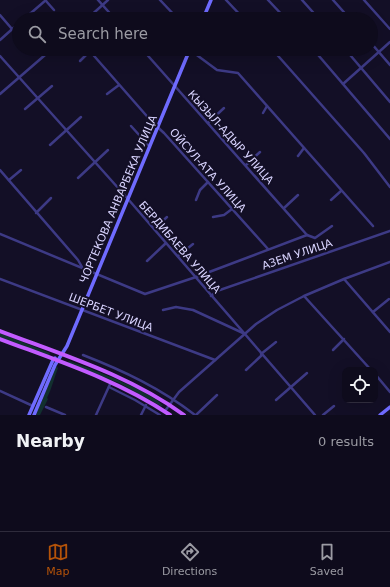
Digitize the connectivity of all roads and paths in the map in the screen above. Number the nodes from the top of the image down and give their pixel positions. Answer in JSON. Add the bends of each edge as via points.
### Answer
{"nodes":[{"id":1,"x":46,"y":0,"type":"edge"},
{"id":2,"x":98,"y":0,"type":"edge"},
{"id":3,"x":108,"y":0,"type":"edge"},
{"id":4,"x":160,"y":0,"type":"edge"},
{"id":5,"x":211,"y":0,"type":"edge"},
{"id":6,"x":226,"y":0,"type":"edge"},
{"id":7,"x":268,"y":0,"type":"edge"},
{"id":8,"x":302,"y":0,"type":"edge"},
{"id":9,"x":333,"y":0,"type":"edge"},
{"id":10,"x":364,"y":0,"type":"edge"},
{"id":11,"x":102,"y":5,"type":"junction"},
{"id":12,"x":54,"y":10,"type":"dead end"},
{"id":13,"x":32,"y":12,"type":"edge"},
{"id":14,"x":94,"y":12,"type":"edge"},
{"id":15,"x":108,"y":12,"type":"edge"},
{"id":16,"x":171,"y":12,"type":"edge"},
{"id":17,"x":206,"y":12,"type":"edge"},
{"id":18,"x":237,"y":12,"type":"edge"},
{"id":19,"x":279,"y":12,"type":"edge"},
{"id":20,"x":313,"y":12,"type":"edge"},
{"id":21,"x":344,"y":12,"type":"edge"},
{"id":22,"x":375,"y":12,"type":"edge"},
{"id":23,"x":0,"y":15,"type":"edge"},
{"id":24,"x":378,"y":16,"type":"edge"},
{"id":25,"x":12,"y":29,"type":"joint"},
{"id":26,"x":390,"y":29,"type":"edge"},
{"id":27,"x":0,"y":40,"type":"edge"},
{"id":28,"x":390,"y":42,"type":"edge"},
{"id":29,"x":379,"y":52,"type":"joint"},
{"id":30,"x":0,"y":56,"type":"edge"},
{"id":31,"x":44,"y":56,"type":"edge"},
{"id":32,"x":84,"y":56,"type":"edge"},
{"id":33,"x":94,"y":56,"type":"edge"},
{"id":34,"x":148,"y":56,"type":"edge"},
{"id":35,"x":188,"y":56,"type":"edge"},
{"id":36,"x":198,"y":56,"type":"edge"},
{"id":37,"x":278,"y":56,"type":"edge"},
{"id":38,"x":319,"y":56,"type":"edge"},
{"id":39,"x":351,"y":56,"type":"edge"},
{"id":40,"x":374,"y":56,"type":"edge"},
{"id":41,"x":80,"y":61,"type":"dead end"},
{"id":42,"x":390,"y":65,"type":"edge"},
{"id":43,"x":361,"y":68,"type":"junction"},
{"id":44,"x":19,"y":78,"type":"junction"},
{"id":45,"x":119,"y":84,"type":"junction"},
{"id":46,"x":343,"y":84,"type":"junction"},
{"id":47,"x":52,"y":86,"type":"dead end"},
{"id":48,"x":175,"y":86,"type":"junction"},
{"id":49,"x":0,"y":94,"type":"edge"},
{"id":50,"x":107,"y":94,"type":"dead end"},
{"id":51,"x":37,"y":98,"type":"junction"},
{"id":52,"x":390,"y":102,"type":"edge"},
{"id":53,"x":267,"y":106,"type":"junction"},
{"id":54,"x":224,"y":108,"type":"dead end"},
{"id":55,"x":25,"y":110,"type":"dead end"},
{"id":56,"x":263,"y":113,"type":"dead end"},
{"id":57,"x":81,"y":117,"type":"dead end"},
{"id":58,"x":208,"y":123,"type":"junction"},
{"id":59,"x":131,"y":126,"type":"dead end"},
{"id":60,"x":158,"y":128,"type":"junction"},
{"id":61,"x":66,"y":131,"type":"junction"},
{"id":62,"x":390,"y":139,"type":"edge"},
{"id":63,"x":50,"y":145,"type":"dead end"},
{"id":64,"x":150,"y":147,"type":"junction"},
{"id":65,"x":304,"y":148,"type":"junction"},
{"id":66,"x":108,"y":150,"type":"dead end"},
{"id":67,"x":260,"y":152,"type":"dead end"},
{"id":68,"x":298,"y":156,"type":"dead end"},
{"id":69,"x":95,"y":163,"type":"junction"},
{"id":70,"x":246,"y":165,"type":"junction"},
{"id":71,"x":0,"y":170,"type":"edge"},
{"id":72,"x":21,"y":170,"type":"dead end"},
{"id":73,"x":78,"y":178,"type":"dead end"},
{"id":74,"x":9,"y":180,"type":"junction"},
{"id":75,"x":208,"y":182,"type":"junction"},
{"id":76,"x":390,"y":187,"type":"edge"},
{"id":77,"x":341,"y":190,"type":"junction"},
{"id":78,"x":298,"y":195,"type":"dead end"},
{"id":79,"x":51,"y":198,"type":"dead end"},
{"id":80,"x":128,"y":199,"type":"junction"},
{"id":81,"x":196,"y":200,"type":"dead end"},
{"id":82,"x":331,"y":200,"type":"dead end"},
{"id":83,"x":284,"y":208,"type":"junction"},
{"id":84,"x":232,"y":209,"type":"junction"},
{"id":85,"x":36,"y":212,"type":"junction"},
{"id":86,"x":167,"y":217,"type":"dead end"},
{"id":87,"x":213,"y":217,"type":"dead end"},
{"id":88,"x":332,"y":226,"type":"dead end"},
{"id":89,"x":373,"y":226,"type":"dead end"},
{"id":90,"x":154,"y":229,"type":"junction"},
{"id":91,"x":390,"y":231,"type":"edge"},
{"id":92,"x":0,"y":234,"type":"edge"},
{"id":93,"x":307,"y":235,"type":"junction"},
{"id":94,"x":166,"y":243,"type":"junction"},
{"id":95,"x":192,"y":244,"type":"dead end"},
{"id":96,"x":268,"y":249,"type":"junction"},
{"id":97,"x":178,"y":256,"type":"junction"},
{"id":98,"x":147,"y":261,"type":"dead end"},
{"id":99,"x":390,"y":262,"type":"edge"},
{"id":100,"x":82,"y":267,"type":"junction"},
{"id":101,"x":97,"y":273,"type":"junction"},
{"id":102,"x":196,"y":277,"type":"junction"},
{"id":103,"x":344,"y":279,"type":"junction"},
{"id":104,"x":0,"y":280,"type":"edge"},
{"id":105,"x":211,"y":296,"type":"junction"},
{"id":106,"x":304,"y":296,"type":"junction"},
{"id":107,"x":389,"y":299,"type":"dead end"},
{"id":108,"x":82,"y":310,"type":"junction"},
{"id":109,"x":163,"y":310,"type":"dead end"},
{"id":110,"x":373,"y":312,"type":"junction"},
{"id":111,"x":0,"y":331,"type":"edge"},
{"id":112,"x":390,"y":332,"type":"edge"},
{"id":113,"x":245,"y":334,"type":"junction"},
{"id":114,"x":0,"y":339,"type":"edge"},
{"id":115,"x":344,"y":339,"type":"junction"},
{"id":116,"x":276,"y":342,"type":"dead end"},
{"id":117,"x":333,"y":350,"type":"dead end"},
{"id":118,"x":61,"y":354,"type":"junction"},
{"id":119,"x":83,"y":355,"type":"dead end"},
{"id":120,"x":262,"y":355,"type":"junction"},
{"id":121,"x":95,"y":359,"type":"junction"},
{"id":122,"x":55,"y":360,"type":"junction"},
{"id":123,"x":215,"y":361,"type":"junction"},
{"id":124,"x":92,"y":366,"type":"junction"},
{"id":125,"x":368,"y":367,"type":"edge"},
{"id":126,"x":246,"y":370,"type":"dead end"},
{"id":127,"x":307,"y":373,"type":"dead end"},
{"id":128,"x":378,"y":378,"type":"edge"},
{"id":129,"x":110,"y":382,"type":"junction"},
{"id":130,"x":109,"y":387,"type":"junction"},
{"id":131,"x":290,"y":388,"type":"junction"},
{"id":132,"x":0,"y":390,"type":"edge"},
{"id":133,"x":390,"y":392,"type":"edge"},
{"id":134,"x":217,"y":395,"type":"dead end"},
{"id":135,"x":174,"y":399,"type":"junction"},
{"id":136,"x":276,"y":400,"type":"dead end"},
{"id":137,"x":148,"y":401,"type":"junction"},
{"id":138,"x":169,"y":405,"type":"junction"},
{"id":139,"x":33,"y":406,"type":"junction"},
{"id":140,"x":146,"y":406,"type":"junction"},
{"id":141,"x":334,"y":406,"type":"dead end"},
{"id":142,"x":46,"y":407,"type":"dead end"},
{"id":143,"x":390,"y":407,"type":"edge"},
{"id":144,"x":164,"y":411,"type":"junction"},
{"id":145,"x":29,"y":415,"type":"edge"},
{"id":146,"x":34,"y":415,"type":"edge"},
{"id":147,"x":65,"y":415,"type":"edge"},
{"id":148,"x":96,"y":415,"type":"edge"},
{"id":149,"x":141,"y":415,"type":"edge"},
{"id":150,"x":160,"y":415,"type":"edge"},
{"id":151,"x":170,"y":415,"type":"edge"},
{"id":152,"x":184,"y":415,"type":"edge"},
{"id":153,"x":196,"y":415,"type":"edge"},
{"id":154,"x":315,"y":415,"type":"edge"},
{"id":155,"x":323,"y":415,"type":"edge"},
{"id":156,"x":380,"y":415,"type":"edge"}],
"edges":[{"from":1,"to":12,"type":"street"},
{"from":1,"to":13,"type":"street"},
{"from":2,"to":11,"type":"street"},
{"from":3,"to":11,"type":"street"},
{"from":4,"to":16,"type":"street"},
{"from":5,"to":17,"type":"street"},
{"from":6,"to":18,"type":"street"},
{"from":7,"to":19,"type":"street"},
{"from":8,"to":20,"type":"street"},
{"from":9,"to":21,"type":"street"},
{"from":10,"to":22,"type":"street"},
{"from":11,"to":14,"type":"street"},
{"from":11,"to":15,"type":"street"},
{"from":23,"to":25,"type":"street"},
{"from":24,"to":26,"type":"street"},
{"from":25,"to":27,"type":"street"},
{"from":28,"to":29,"type":"street"},
{"from":29,"to":42,"type":"street"},
{"from":30,"to":44,"type":"street","name":"БЕРДИБАЕВА УЛИЦА"},
{"from":31,"to":44,"type":"street"},
{"from":32,"to":41,"type":"street"},
{"from":33,"to":45,"type":"street","name":"ОЙСУЛ-АТА УЛИЦА"},
{"from":34,"to":48,"type":"street","name":"КЫЗЫЛ-АДЫР УЛИЦА"},
{"from":35,"to":48,"type":"street","name":"ЧОРТЕКОВА АНВАРБЕКА УЛИЦА"},
{"from":36,"to":53,"type":"street","via":[[217,70],[238,73]]},
{"from":37,"to":76,"type":"street","via":[[364,153]]},
{"from":38,"to":46,"type":"street"},
{"from":39,"to":43,"type":"street"},
{"from":40,"to":43,"type":"street"},
{"from":43,"to":46,"type":"street"},
{"from":43,"to":52,"type":"street"},
{"from":44,"to":49,"type":"street"},
{"from":44,"to":51,"type":"street","name":"БЕРДИБАЕВА УЛИЦА"},
{"from":45,"to":50,"type":"street"},
{"from":45,"to":60,"type":"street","name":"ОЙСУЛ-АТА УЛИЦА"},
{"from":46,"to":62,"type":"street"},
{"from":47,"to":51,"type":"street"},
{"from":48,"to":58,"type":"street","name":"КЫЗЫЛ-АДЫР УЛИЦА"},
{"from":48,"to":60,"type":"street","name":"ЧОРТЕКОВА АНВАРБЕКА УЛИЦА"},
{"from":51,"to":55,"type":"street"},
{"from":51,"to":61,"type":"street","name":"БЕРДИБАЕВА УЛИЦА"},
{"from":53,"to":56,"type":"street"},
{"from":53,"to":65,"type":"street"},
{"from":54,"to":58,"type":"street"},
{"from":57,"to":61,"type":"street"},
{"from":58,"to":70,"type":"street","name":"КЫЗЫЛ-АДЫР УЛИЦА"},
{"from":59,"to":64,"type":"street"},
{"from":60,"to":64,"type":"street","name":"ЧОРТЕКОВА АНВАРБЕКА УЛИЦА"},
{"from":60,"to":75,"type":"street","name":"ОЙСУЛ-АТА УЛИЦА"},
{"from":61,"to":63,"type":"street"},
{"from":61,"to":69,"type":"street","name":"БЕРДИБАЕВА УЛИЦА"},
{"from":64,"to":80,"type":"street","name":"ЧОРТЕКОВА АНВАРБЕКА УЛИЦА"},
{"from":65,"to":68,"type":"street"},
{"from":65,"to":77,"type":"street"},
{"from":66,"to":69,"type":"street"},
{"from":67,"to":70,"type":"street"},
{"from":69,"to":73,"type":"street"},
{"from":69,"to":80,"type":"street","name":"БЕРДИБАЕВА УЛИЦА"},
{"from":70,"to":83,"type":"street","name":"КЫЗЫЛ-АДЫР УЛИЦА"},
{"from":71,"to":74,"type":"street"},
{"from":72,"to":74,"type":"street"},
{"from":74,"to":85,"type":"street"},
{"from":75,"to":81,"type":"street","via":[[200,190]]},
{"from":75,"to":84,"type":"street","name":"ОЙСУЛ-АТА УЛИЦА"},
{"from":77,"to":82,"type":"street"},
{"from":77,"to":89,"type":"street"},
{"from":78,"to":83,"type":"street"},
{"from":79,"to":85,"type":"street"},
{"from":80,"to":90,"type":"street","name":"БЕРДИБАЕВА УЛИЦА"},
{"from":80,"to":101,"type":"street","name":"ЧОРТЕКОВА АНВАРБЕКА УЛИЦА"},
{"from":83,"to":93,"type":"street","name":"КЫЗЫЛ-АДЫР УЛИЦА"},
{"from":84,"to":87,"type":"street","via":[[224,215]]},
{"from":84,"to":96,"type":"street","name":"ОЙСУЛ-АТА УЛИЦА"},
{"from":85,"to":100,"type":"street"},
{"from":86,"to":90,"type":"street"},
{"from":88,"to":93,"type":"street","via":[[315,238]]},
{"from":90,"to":94,"type":"street","name":"БЕРДИБАЕВА УЛИЦА"},
{"from":91,"to":105,"type":"street","name":"АЗЕМ УЛИЦА","via":[[217,291]]},
{"from":92,"to":100,"type":"street"},
{"from":93,"to":96,"type":"street"},
{"from":94,"to":97,"type":"street","name":"БЕРДИБАЕВА УЛИЦА"},
{"from":94,"to":98,"type":"street"},
{"from":95,"to":97,"type":"street"},
{"from":96,"to":102,"type":"street"},
{"from":97,"to":102,"type":"street","name":"БЕРДИБАЕВА УЛИЦА"},
{"from":99,"to":103,"type":"street"},
{"from":100,"to":101,"type":"street"},
{"from":101,"to":102,"type":"street","via":[[145,294]]},
{"from":101,"to":108,"type":"street","name":"ЧОРТЕКОВА АНВАРБЕКА УЛИЦА"},
{"from":102,"to":105,"type":"street","name":"БЕРДИБАЕВА УЛИЦА"},
{"from":103,"to":106,"type":"street"},
{"from":103,"to":110,"type":"street"},
{"from":104,"to":108,"type":"street","name":"ШЕРБЕТ УЛИЦА"},
{"from":105,"to":113,"type":"street","name":"БЕРДИБАЕВА УЛИЦА"},
{"from":106,"to":113,"type":"street","via":[[277,310]]},
{"from":106,"to":115,"type":"street"},
{"from":107,"to":110,"type":"street"},
{"from":108,"to":118,"type":"street","name":"ЧОРТЕКОВА АНВАРБЕКА УЛИЦА"},
{"from":108,"to":123,"type":"street","name":"ШЕРБЕТ УЛИЦА"},
{"from":109,"to":113,"type":"street","via":[[176,307],[193,310]]},
{"from":110,"to":112,"type":"street"},
{"from":111,"to":118,"type":"main road"},
{"from":113,"to":120,"type":"street","name":"БЕРДИБАЕВА УЛИЦА"},
{"from":113,"to":123,"type":"street"},
{"from":114,"to":122,"type":"main road"},
{"from":115,"to":117,"type":"street"},
{"from":115,"to":125,"type":"street"},
{"from":116,"to":120,"type":"street"},
{"from":118,"to":122,"type":"street"},
{"from":118,"to":124,"type":"main road"},
{"from":119,"to":121,"type":"street"},
{"from":120,"to":126,"type":"street"},
{"from":120,"to":131,"type":"street","name":"БЕРДИБАЕВА УЛИЦА"},
{"from":121,"to":124,"type":"street"},
{"from":121,"to":135,"type":"street","via":[[140,379]]},
{"from":122,"to":129,"type":"main road"},
{"from":122,"to":139,"type":"street"},
{"from":122,"to":146,"type":"street"},
{"from":123,"to":135,"type":"street"},
{"from":124,"to":138,"type":"main road","via":[[134,384]]},
{"from":127,"to":131,"type":"street"},
{"from":128,"to":133,"type":"street"},
{"from":129,"to":130,"type":"street"},
{"from":129,"to":137,"type":"main road"},
{"from":130,"to":140,"type":"street"},
{"from":130,"to":148,"type":"street"},
{"from":131,"to":136,"type":"street"},
{"from":131,"to":154,"type":"street","name":"БЕРДИБАЕВА УЛИЦА"},
{"from":132,"to":139,"type":"street"},
{"from":134,"to":153,"type":"street"},
{"from":135,"to":138,"type":"street"},
{"from":135,"to":153,"type":"street"},
{"from":137,"to":140,"type":"street"},
{"from":137,"to":144,"type":"main road"},
{"from":138,"to":144,"type":"street"},
{"from":138,"to":152,"type":"main road"},
{"from":139,"to":145,"type":"street"},
{"from":140,"to":149,"type":"street"},
{"from":140,"to":150,"type":"street"},
{"from":141,"to":155,"type":"street"},
{"from":142,"to":147,"type":"street"},
{"from":143,"to":156,"type":"street"},
{"from":144,"to":151,"type":"main road"}]}
